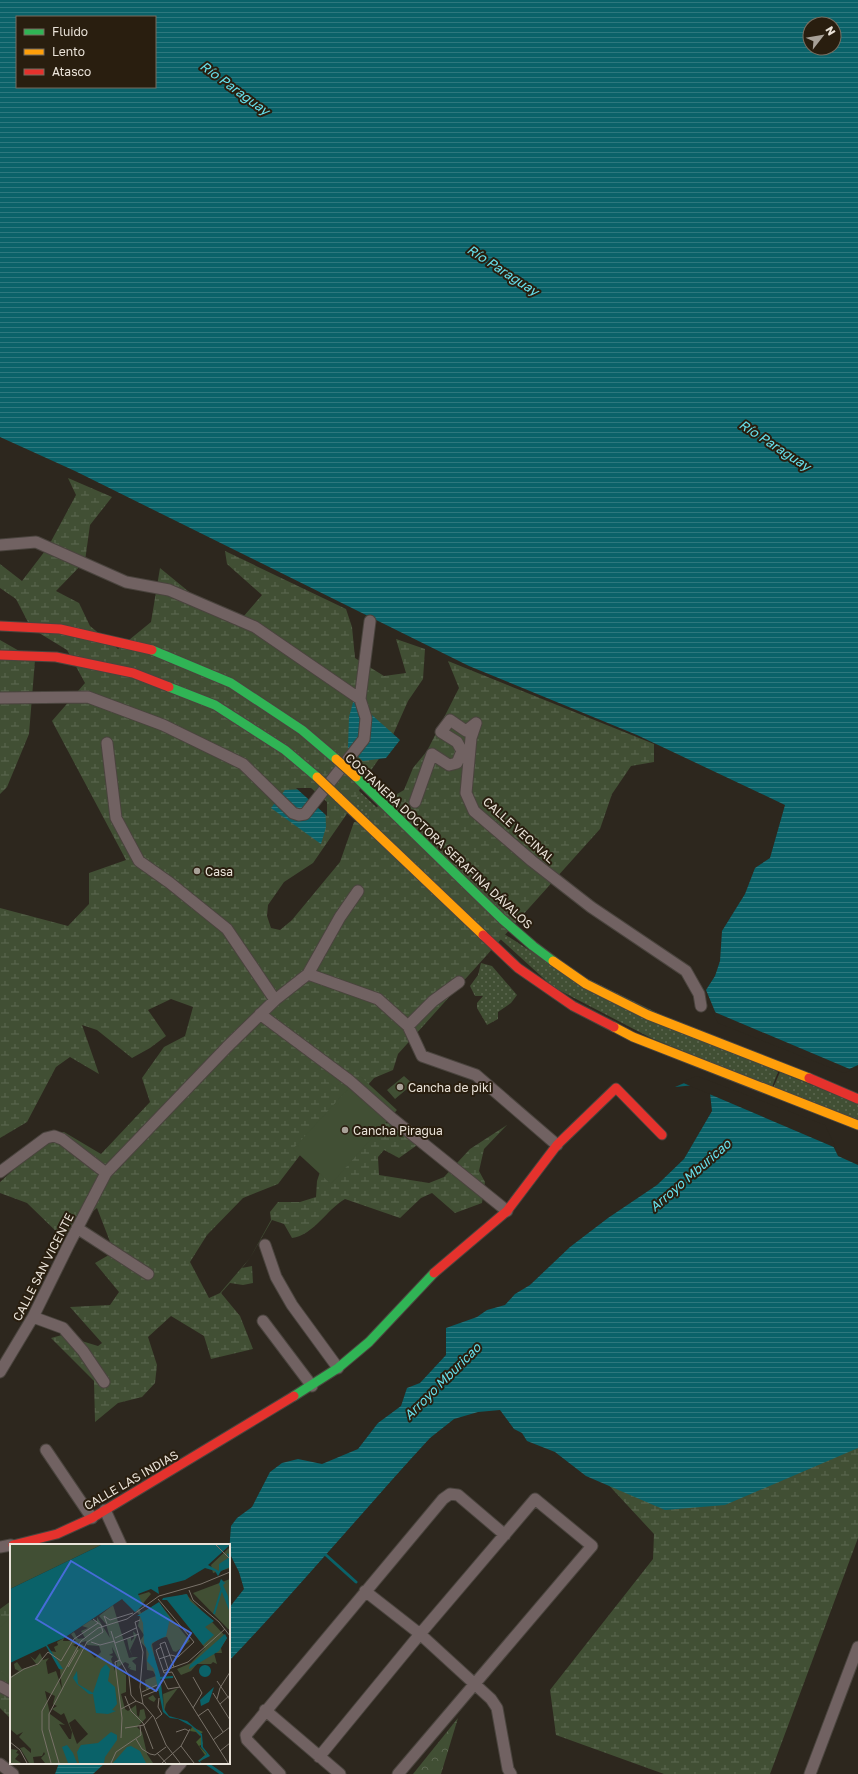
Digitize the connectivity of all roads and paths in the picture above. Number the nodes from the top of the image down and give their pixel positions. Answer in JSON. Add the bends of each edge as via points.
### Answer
{"nodes":[{"id":1,"x":0,"y":546,"type":"edge"},
{"id":2,"x":370,"y":621,"type":"dead end"},
{"id":3,"x":0,"y":626,"type":"edge"},
{"id":4,"x":0,"y":655,"type":"edge"},
{"id":5,"x":0,"y":698,"type":"edge"},
{"id":6,"x":360,"y":698,"type":"junction"},
{"id":7,"x":107,"y":743,"type":"dead end"},
{"id":8,"x":414,"y":802,"type":"dead end"},
{"id":9,"x":358,"y":891,"type":"dead end"},
{"id":10,"x":308,"y":974,"type":"junction"},
{"id":11,"x":459,"y":982,"type":"dead end"},
{"id":12,"x":275,"y":1000,"type":"junction"},
{"id":13,"x":701,"y":1006,"type":"dead end"},
{"id":14,"x":260,"y":1014,"type":"junction"},
{"id":15,"x":408,"y":1026,"type":"junction"},
{"id":16,"x":855,"y":1098,"type":"edge"},
{"id":17,"x":858,"y":1125,"type":"edge"},
{"id":18,"x":662,"y":1135,"type":"dead end"},
{"id":19,"x":557,"y":1145,"type":"junction"},
{"id":20,"x":0,"y":1172,"type":"edge"},
{"id":21,"x":106,"y":1173,"type":"junction"},
{"id":22,"x":507,"y":1211,"type":"junction"},
{"id":23,"x":77,"y":1228,"type":"junction"},
{"id":24,"x":265,"y":1245,"type":"dead end"},
{"id":25,"x":148,"y":1274,"type":"dead end"},
{"id":26,"x":33,"y":1317,"type":"junction"},
{"id":27,"x":263,"y":1321,"type":"dead end"},
{"id":28,"x":338,"y":1368,"type":"junction"},
{"id":29,"x":0,"y":1372,"type":"edge"},
{"id":30,"x":104,"y":1382,"type":"dead end"},
{"id":31,"x":312,"y":1386,"type":"junction"},
{"id":32,"x":46,"y":1450,"type":"dead end"},
{"id":33,"x":105,"y":1510,"type":"junction"},
{"id":34,"x":92,"y":1518,"type":"junction"},
{"id":35,"x":505,"y":1535,"type":"junction"},
{"id":36,"x":16,"y":1544,"type":"edge"},
{"id":37,"x":121,"y":1544,"type":"edge"},
{"id":38,"x":10,"y":1546,"type":"edge"},
{"id":39,"x":0,"y":1548,"type":"edge"},
{"id":40,"x":365,"y":1591,"type":"junction"},
{"id":41,"x":420,"y":1634,"type":"junction"},
{"id":42,"x":858,"y":1647,"type":"edge"},
{"id":43,"x":474,"y":1683,"type":"junction"},
{"id":44,"x":0,"y":1686,"type":"edge"},
{"id":45,"x":10,"y":1691,"type":"edge"},
{"id":46,"x":265,"y":1710,"type":"junction"},
{"id":47,"x":319,"y":1757,"type":"junction"},
{"id":48,"x":0,"y":1764,"type":"edge"},
{"id":49,"x":180,"y":1764,"type":"edge"},
{"id":50,"x":13,"y":1774,"type":"edge"},
{"id":51,"x":171,"y":1774,"type":"edge"},
{"id":52,"x":280,"y":1774,"type":"edge"},
{"id":53,"x":340,"y":1774,"type":"edge"},
{"id":54,"x":398,"y":1774,"type":"edge"},
{"id":55,"x":511,"y":1774,"type":"edge"},
{"id":56,"x":810,"y":1774,"type":"edge"}],
"edges":[{"from":1,"to":6,"type":"street","via":[[36,542],[126,582],[169,590],[255,628]]},
{"from":2,"to":6,"type":"street"},
{"from":3,"to":16,"type":"main road","name":"COSTANERA DOCTORA SERAFINA DÁVALOS","bridge":true,"via":[[60,629],[146,648],[231,684],[302,730],[356,777],[502,919],[533,946],[586,984],[648,1015],[713,1042],[772,1062]]},
{"from":4,"to":17,"type":"main road","bridge":true,"via":[[56,657],[133,673],[216,705],[286,750],[518,968],[573,1006],[634,1037]]},
{"from":5,"to":6,"type":"street","via":[[88,697],[163,725],[243,764],[293,813],[299,815],[305,814],[364,739],[366,718]]},
{"from":7,"to":12,"type":"street","via":[[116,818],[139,861],[227,929]]},
{"from":8,"to":13,"type":"street","name":"CALLE VECINAL","via":[[432,754],[449,765],[457,763],[462,751],[457,742],[441,732],[450,720],[466,731],[476,723],[471,738],[470,772],[466,794],[474,811],[591,907],[686,971],[699,994]]},
{"from":9,"to":10,"type":"street","via":[[340,917]]},
{"from":10,"to":12,"type":"street","name":"CALLE SAN VICENTE"},
{"from":10,"to":15,"type":"street","via":[[378,998]]},
{"from":11,"to":15,"type":"street","via":[[433,1001]]},
{"from":12,"to":14,"type":"street","name":"CALLE SAN VICENTE"},
{"from":14,"to":21,"type":"street","name":"CALLE SAN VICENTE"},
{"from":14,"to":22,"type":"street","via":[[350,1081]]},
{"from":15,"to":19,"type":"street","via":[[422,1056],[476,1075]]},
{"from":18,"to":19,"type":"main road","name":"CALLE LAS INDIAS","via":[[616,1088]]},
{"from":19,"to":22,"type":"main road","name":"CALLE LAS INDIAS"},
{"from":20,"to":21,"type":"street","via":[[46,1138],[54,1136],[62,1139]]},
{"from":21,"to":23,"type":"street","name":"CALLE SAN VICENTE"},
{"from":22,"to":28,"type":"main road","name":"CALLE LAS INDIAS","via":[[433,1274],[386,1325]]},
{"from":23,"to":25,"type":"street"},
{"from":23,"to":26,"type":"street","name":"CALLE SAN VICENTE"},
{"from":24,"to":28,"type":"street","via":[[276,1277],[292,1306]]},
{"from":26,"to":29,"type":"street","name":"CALLE SAN VICENTE"},
{"from":26,"to":30,"type":"street","via":[[63,1328],[83,1351]]},
{"from":27,"to":31,"type":"street"},
{"from":28,"to":31,"type":"main road","name":"CALLE LAS INDIAS"},
{"from":31,"to":33,"type":"main road","name":"CALLE LAS INDIAS"},
{"from":32,"to":34,"type":"street"},
{"from":33,"to":34,"type":"main road","name":"CALLE LAS INDIAS"},
{"from":33,"to":37,"type":"street"},
{"from":34,"to":36,"type":"main road","name":"CALLE LAS INDIAS","via":[[57,1534]]},
{"from":35,"to":40,"type":"street","via":[[458,1495],[450,1494]]},
{"from":35,"to":41,"type":"street"},
{"from":35,"to":43,"type":"street","via":[[535,1499],[592,1546]]},
{"from":38,"to":39,"type":"street","name":"CALLE LAS INDIAS"},
{"from":40,"to":41,"type":"street"},
{"from":40,"to":46,"type":"street"},
{"from":41,"to":43,"type":"street"},
{"from":41,"to":47,"type":"street"},
{"from":42,"to":56,"type":"street"},
{"from":43,"to":54,"type":"street"},
{"from":43,"to":55,"type":"street","via":[[497,1708]]},
{"from":44,"to":45,"type":"street"},
{"from":46,"to":47,"type":"street"},
{"from":46,"to":52,"type":"street","via":[[246,1735],[247,1740]]},
{"from":47,"to":53,"type":"street"},
{"from":48,"to":50,"type":"street"},
{"from":49,"to":51,"type":"street"}]}
